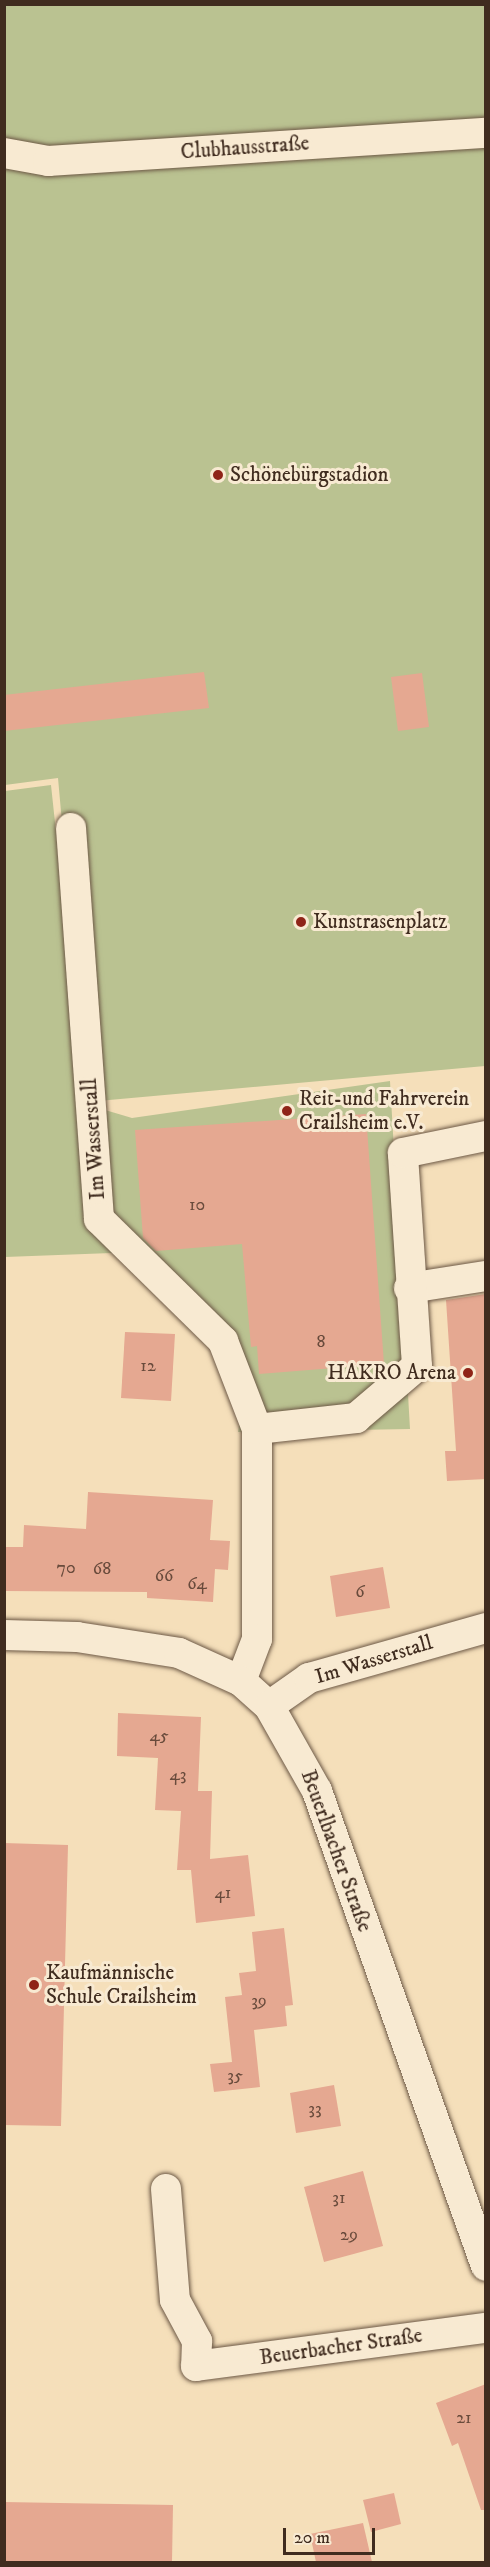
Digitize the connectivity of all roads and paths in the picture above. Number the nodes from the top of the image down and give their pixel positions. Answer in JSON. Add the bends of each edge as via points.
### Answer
{"nodes":[{"id":1,"x":486,"y":134,"type":"edge"},
{"id":2,"x":4,"y":153,"type":"edge"},
{"id":3,"x":71,"y":828,"type":"dead end"},
{"id":4,"x":486,"y":1136,"type":"edge"},
{"id":5,"x":486,"y":1276,"type":"edge"},
{"id":6,"x":409,"y":1288,"type":"junction"},
{"id":7,"x":257,"y":1429,"type":"junction"},
{"id":8,"x":486,"y":1629,"type":"edge"},
{"id":9,"x":4,"y":1635,"type":"edge"},
{"id":10,"x":241,"y":1681,"type":"junction"},
{"id":11,"x":268,"y":1706,"type":"junction"},
{"id":12,"x":166,"y":2189,"type":"dead end"},
{"id":13,"x":486,"y":2266,"type":"edge"},
{"id":14,"x":486,"y":2328,"type":"edge"}],
"edges":[{"from":1,"to":2,"type":"street","name":"Clubhausstraße","via":[[48,161]]},
{"from":3,"to":7,"type":"street","name":"Im Wasserstall","via":[[99,1219],[224,1341]]},
{"from":4,"to":6,"type":"street","via":[[404,1153]]},
{"from":5,"to":6,"type":"street"},
{"from":6,"to":7,"type":"street","via":[[417,1366],[356,1418]]},
{"from":7,"to":10,"type":"street","name":"Im Wasserstall","via":[[257,1639]]},
{"from":8,"to":11,"type":"street","name":"Im Wasserstall","via":[[309,1678]]},
{"from":9,"to":10,"type":"street","name":"Beuerlbacher Straße","via":[[138,1644],[179,1653]]},
{"from":10,"to":11,"type":"street","name":"Beuerlbacher Straße"},
{"from":11,"to":13,"type":"street","name":"Beuerlbacher Straße","via":[[317,1791]]},
{"from":12,"to":14,"type":"street","name":"Beuerbacher Straße","via":[[175,2300],[197,2341],[196,2366]]}]}
